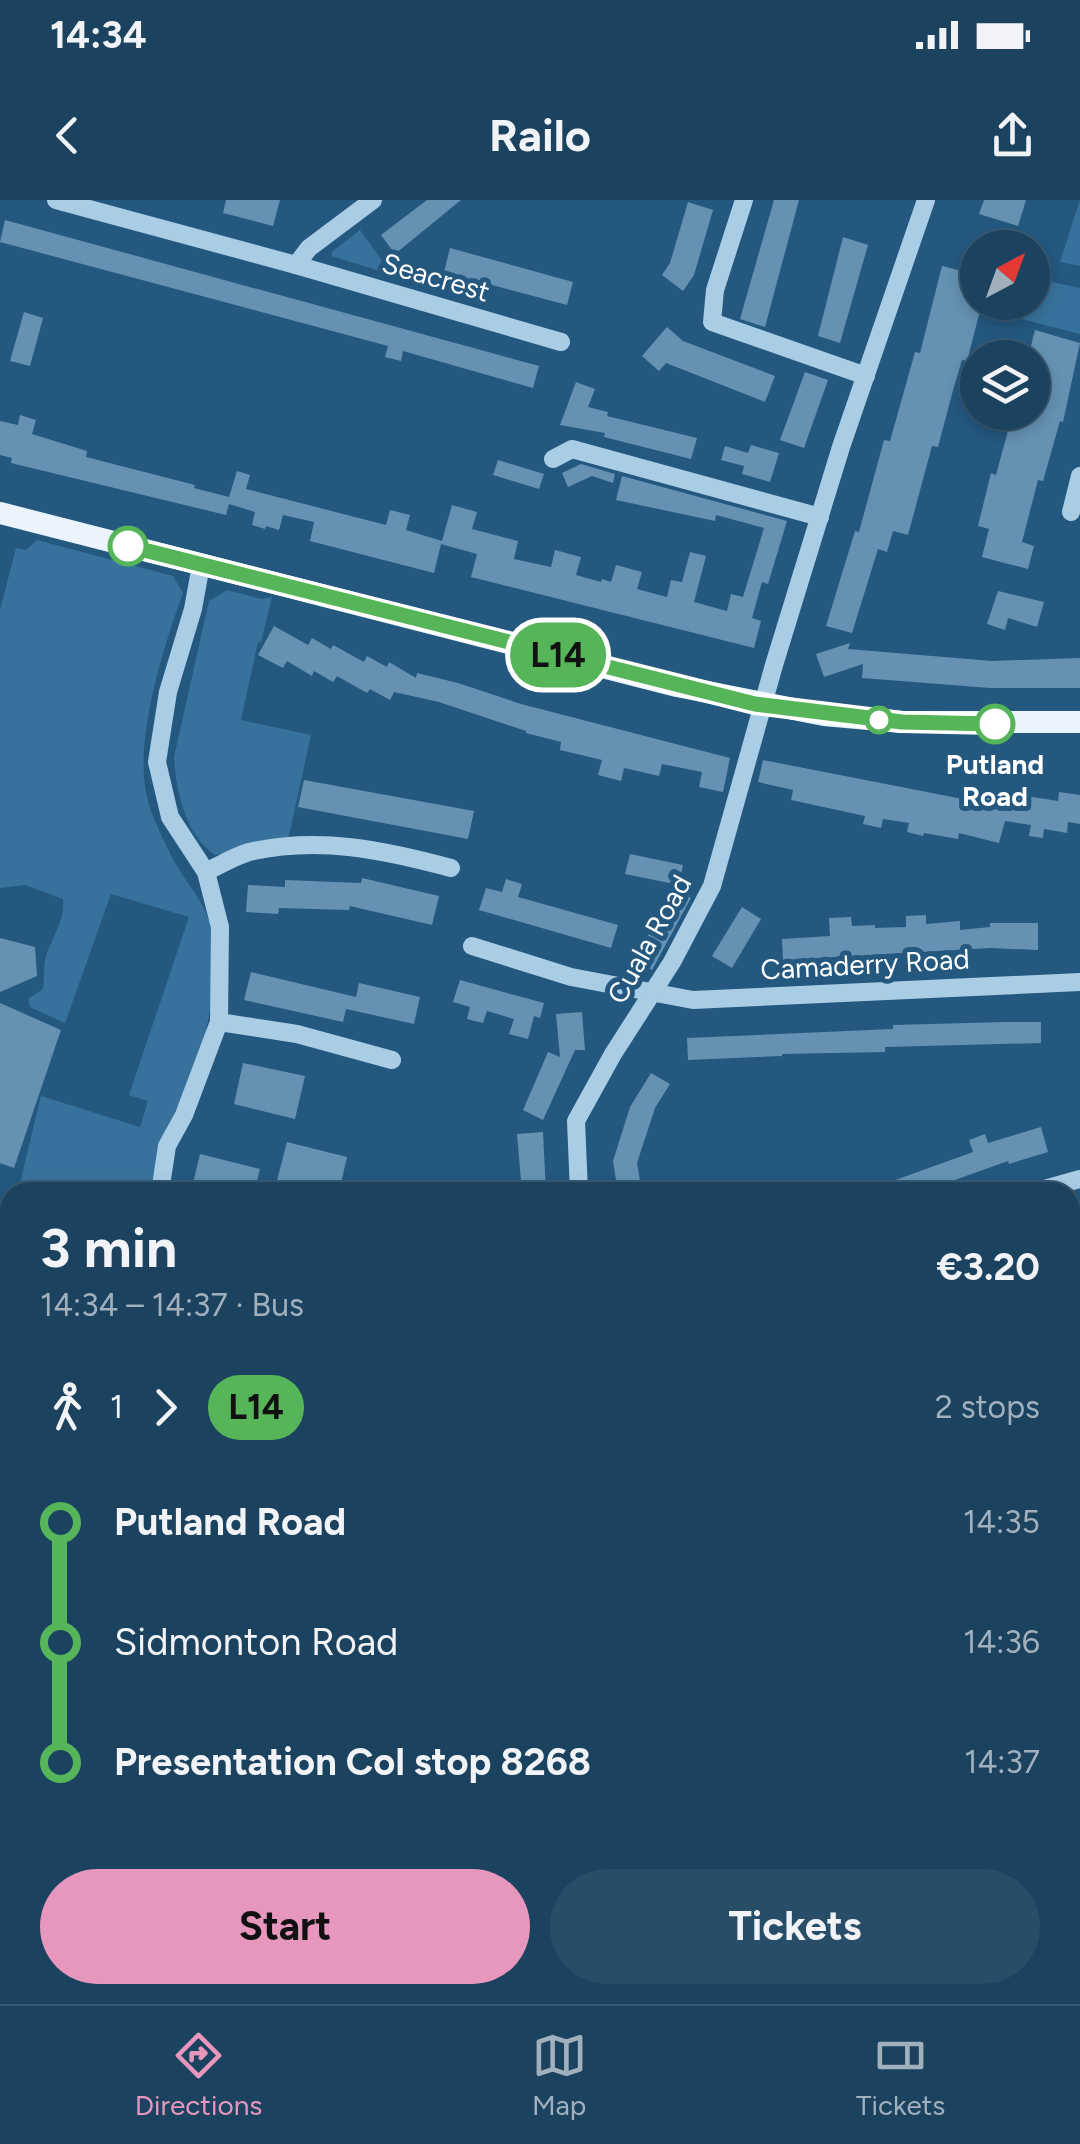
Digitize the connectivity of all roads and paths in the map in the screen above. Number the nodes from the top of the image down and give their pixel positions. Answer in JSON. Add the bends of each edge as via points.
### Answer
{"nodes":[{"id":1,"x":56,"y":200,"type":"edge"},
{"id":2,"x":373,"y":200,"type":"edge"},
{"id":3,"x":744,"y":200,"type":"edge"},
{"id":4,"x":926,"y":200,"type":"edge"},
{"id":5,"x":296,"y":266,"type":"junction"},
{"id":6,"x":561,"y":342,"type":"dead end"},
{"id":7,"x":866,"y":376,"type":"junction"},
{"id":8,"x":552,"y":459,"type":"dead end"},
{"id":9,"x":1080,"y":476,"type":"edge"},
{"id":10,"x":1070,"y":512,"type":"dead end"},
{"id":11,"x":0,"y":513,"type":"edge"},
{"id":12,"x":820,"y":517,"type":"junction"},
{"id":13,"x":201,"y":565,"type":"junction"},
{"id":14,"x":763,"y":705,"type":"junction"},
{"id":15,"x":1080,"y":722,"type":"edge"},
{"id":16,"x":451,"y":868,"type":"dead end"},
{"id":17,"x":206,"y":872,"type":"junction"},
{"id":18,"x":472,"y":946,"type":"dead end"},
{"id":19,"x":1080,"y":982,"type":"edge"},
{"id":20,"x":652,"y":994,"type":"junction"},
{"id":21,"x":219,"y":1022,"type":"junction"},
{"id":22,"x":392,"y":1060,"type":"dead end"},
{"id":23,"x":162,"y":1182,"type":"edge"},
{"id":24,"x":578,"y":1182,"type":"edge"}],
"edges":[{"from":1,"to":5,"type":"street","name":"Seacrest"},
{"from":2,"to":5,"type":"street","via":[[309,248]]},
{"from":3,"to":7,"type":"street","via":[[715,290],[712,322]]},
{"from":4,"to":7,"type":"street","name":"Cuala Road"},
{"from":5,"to":6,"type":"street","name":"Seacrest"},
{"from":7,"to":12,"type":"street","name":"Cuala Road"},
{"from":8,"to":12,"type":"street","via":[[572,449]]},
{"from":9,"to":10,"type":"street"},
{"from":11,"to":13,"type":"main road"},
{"from":12,"to":14,"type":"street","name":"Cuala Road"},
{"from":13,"to":14,"type":"main road"},
{"from":13,"to":17,"type":"street","via":[[157,762],[170,817]]},
{"from":14,"to":15,"type":"main road","via":[[902,722]]},
{"from":14,"to":20,"type":"street","name":"Cuala Road","via":[[712,886]]},
{"from":16,"to":17,"type":"street","via":[[378,848],[306,844],[246,853]]},
{"from":17,"to":21,"type":"street","via":[[220,927]]},
{"from":18,"to":20,"type":"street","name":"Camaderry Road"},
{"from":19,"to":20,"type":"street","name":"Camaderry Road","via":[[693,1000]]},
{"from":20,"to":24,"type":"street","name":"Cuala Road","via":[[576,1121]]},
{"from":21,"to":22,"type":"street","via":[[297,1034]]},
{"from":21,"to":23,"type":"street","via":[[167,1146]]}]}
